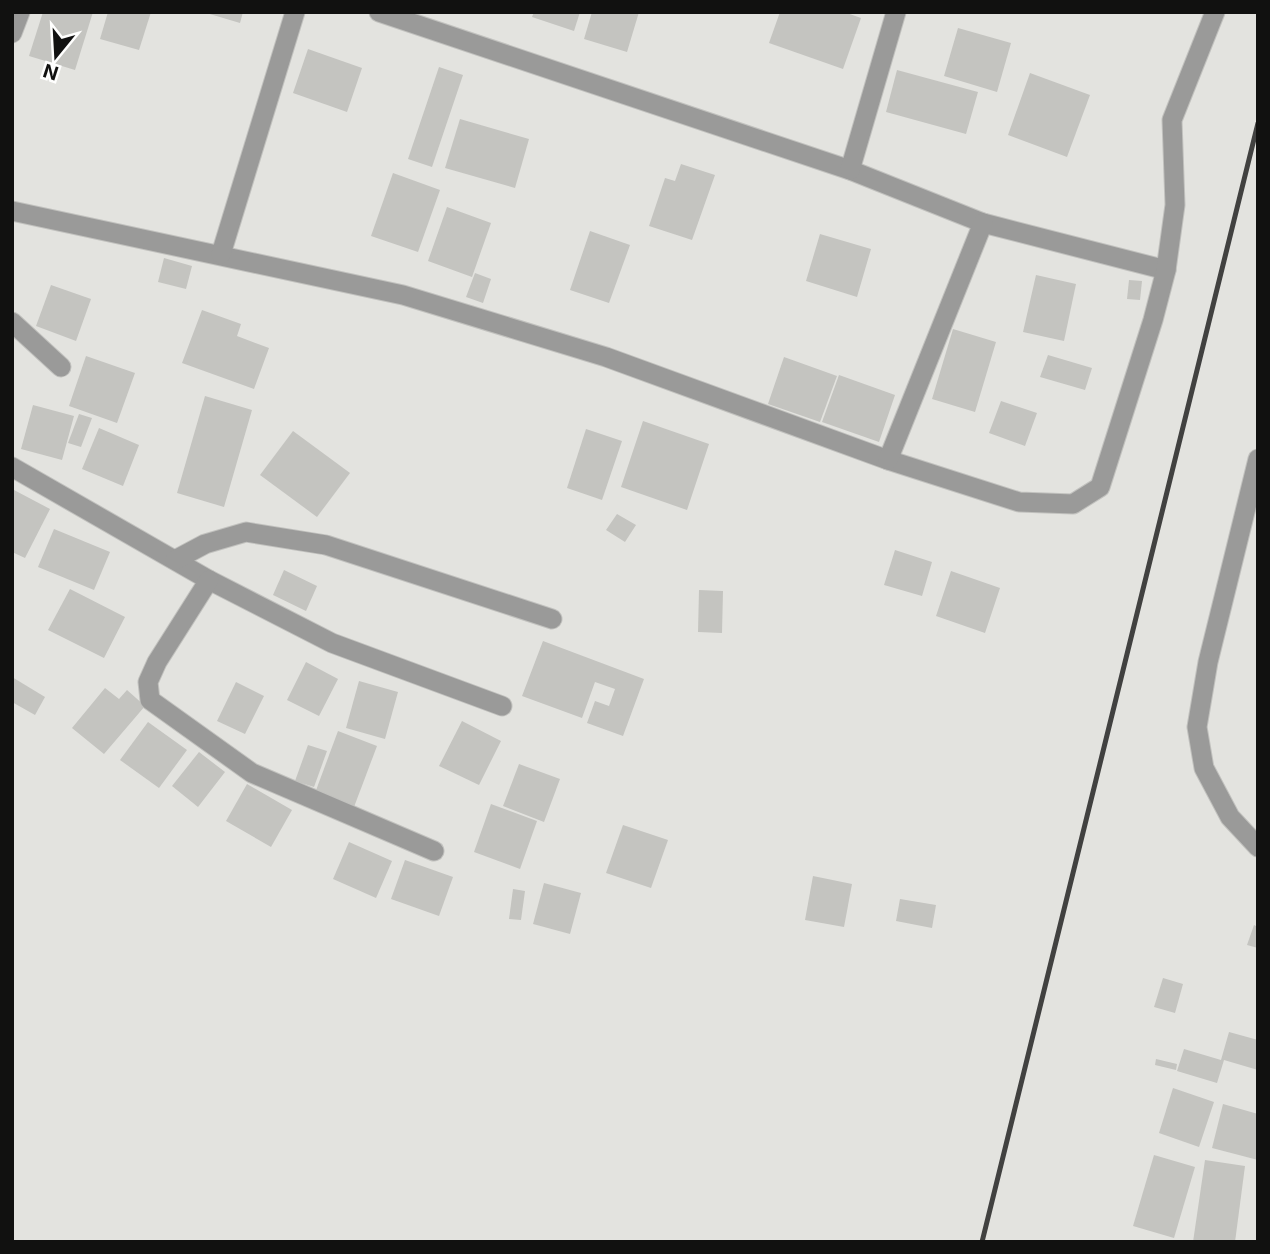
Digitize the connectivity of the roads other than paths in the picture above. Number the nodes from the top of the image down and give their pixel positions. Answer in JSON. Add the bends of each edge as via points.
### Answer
{"nodes":[{"id":1,"x":20,"y":12,"type":"edge"},
{"id":2,"x":295,"y":12,"type":"edge"},
{"id":3,"x":379,"y":12,"type":"edge"},
{"id":4,"x":896,"y":12,"type":"edge"},
{"id":5,"x":1214,"y":12,"type":"edge"},
{"id":6,"x":12,"y":33,"type":"edge"},
{"id":7,"x":850,"y":170,"type":"junction"},
{"id":8,"x":12,"y":211,"type":"edge"},
{"id":9,"x":983,"y":223,"type":"junction"},
{"id":10,"x":221,"y":254,"type":"junction"},
{"id":11,"x":1166,"y":270,"type":"junction"},
{"id":12,"x":12,"y":322,"type":"edge"},
{"id":13,"x":61,"y":367,"type":"dead end"},
{"id":14,"x":1258,"y":458,"type":"edge"},
{"id":15,"x":888,"y":460,"type":"junction"},
{"id":16,"x":12,"y":467,"type":"edge"},
{"id":17,"x":175,"y":560,"type":"junction"},
{"id":18,"x":209,"y":580,"type":"junction"},
{"id":19,"x":552,"y":619,"type":"dead end"},
{"id":20,"x":502,"y":706,"type":"dead end"},
{"id":21,"x":1258,"y":847,"type":"edge"},
{"id":22,"x":434,"y":851,"type":"dead end"}],
"edges":[{"from":1,"to":6,"type":"street"},
{"from":2,"to":10,"type":"street"},
{"from":3,"to":7,"type":"street"},
{"from":4,"to":7,"type":"street"},
{"from":5,"to":11,"type":"street","via":[[1171,120],[1175,205]]},
{"from":7,"to":9,"type":"street"},
{"from":8,"to":10,"type":"street"},
{"from":9,"to":11,"type":"street"},
{"from":9,"to":15,"type":"street"},
{"from":10,"to":15,"type":"street","via":[[403,295],[606,357]]},
{"from":11,"to":15,"type":"street","via":[[1100,487],[1073,504],[1019,502]]},
{"from":12,"to":13,"type":"street"},
{"from":14,"to":21,"type":"street","via":[[1208,662],[1197,727],[1204,768],[1230,817]]},
{"from":16,"to":17,"type":"street"},
{"from":17,"to":18,"type":"street"},
{"from":17,"to":19,"type":"street","via":[[205,544],[246,532],[326,545]]},
{"from":18,"to":20,"type":"street","via":[[332,643]]},
{"from":18,"to":22,"type":"street","via":[[157,662],[148,682],[150,700],[252,773]]}]}
